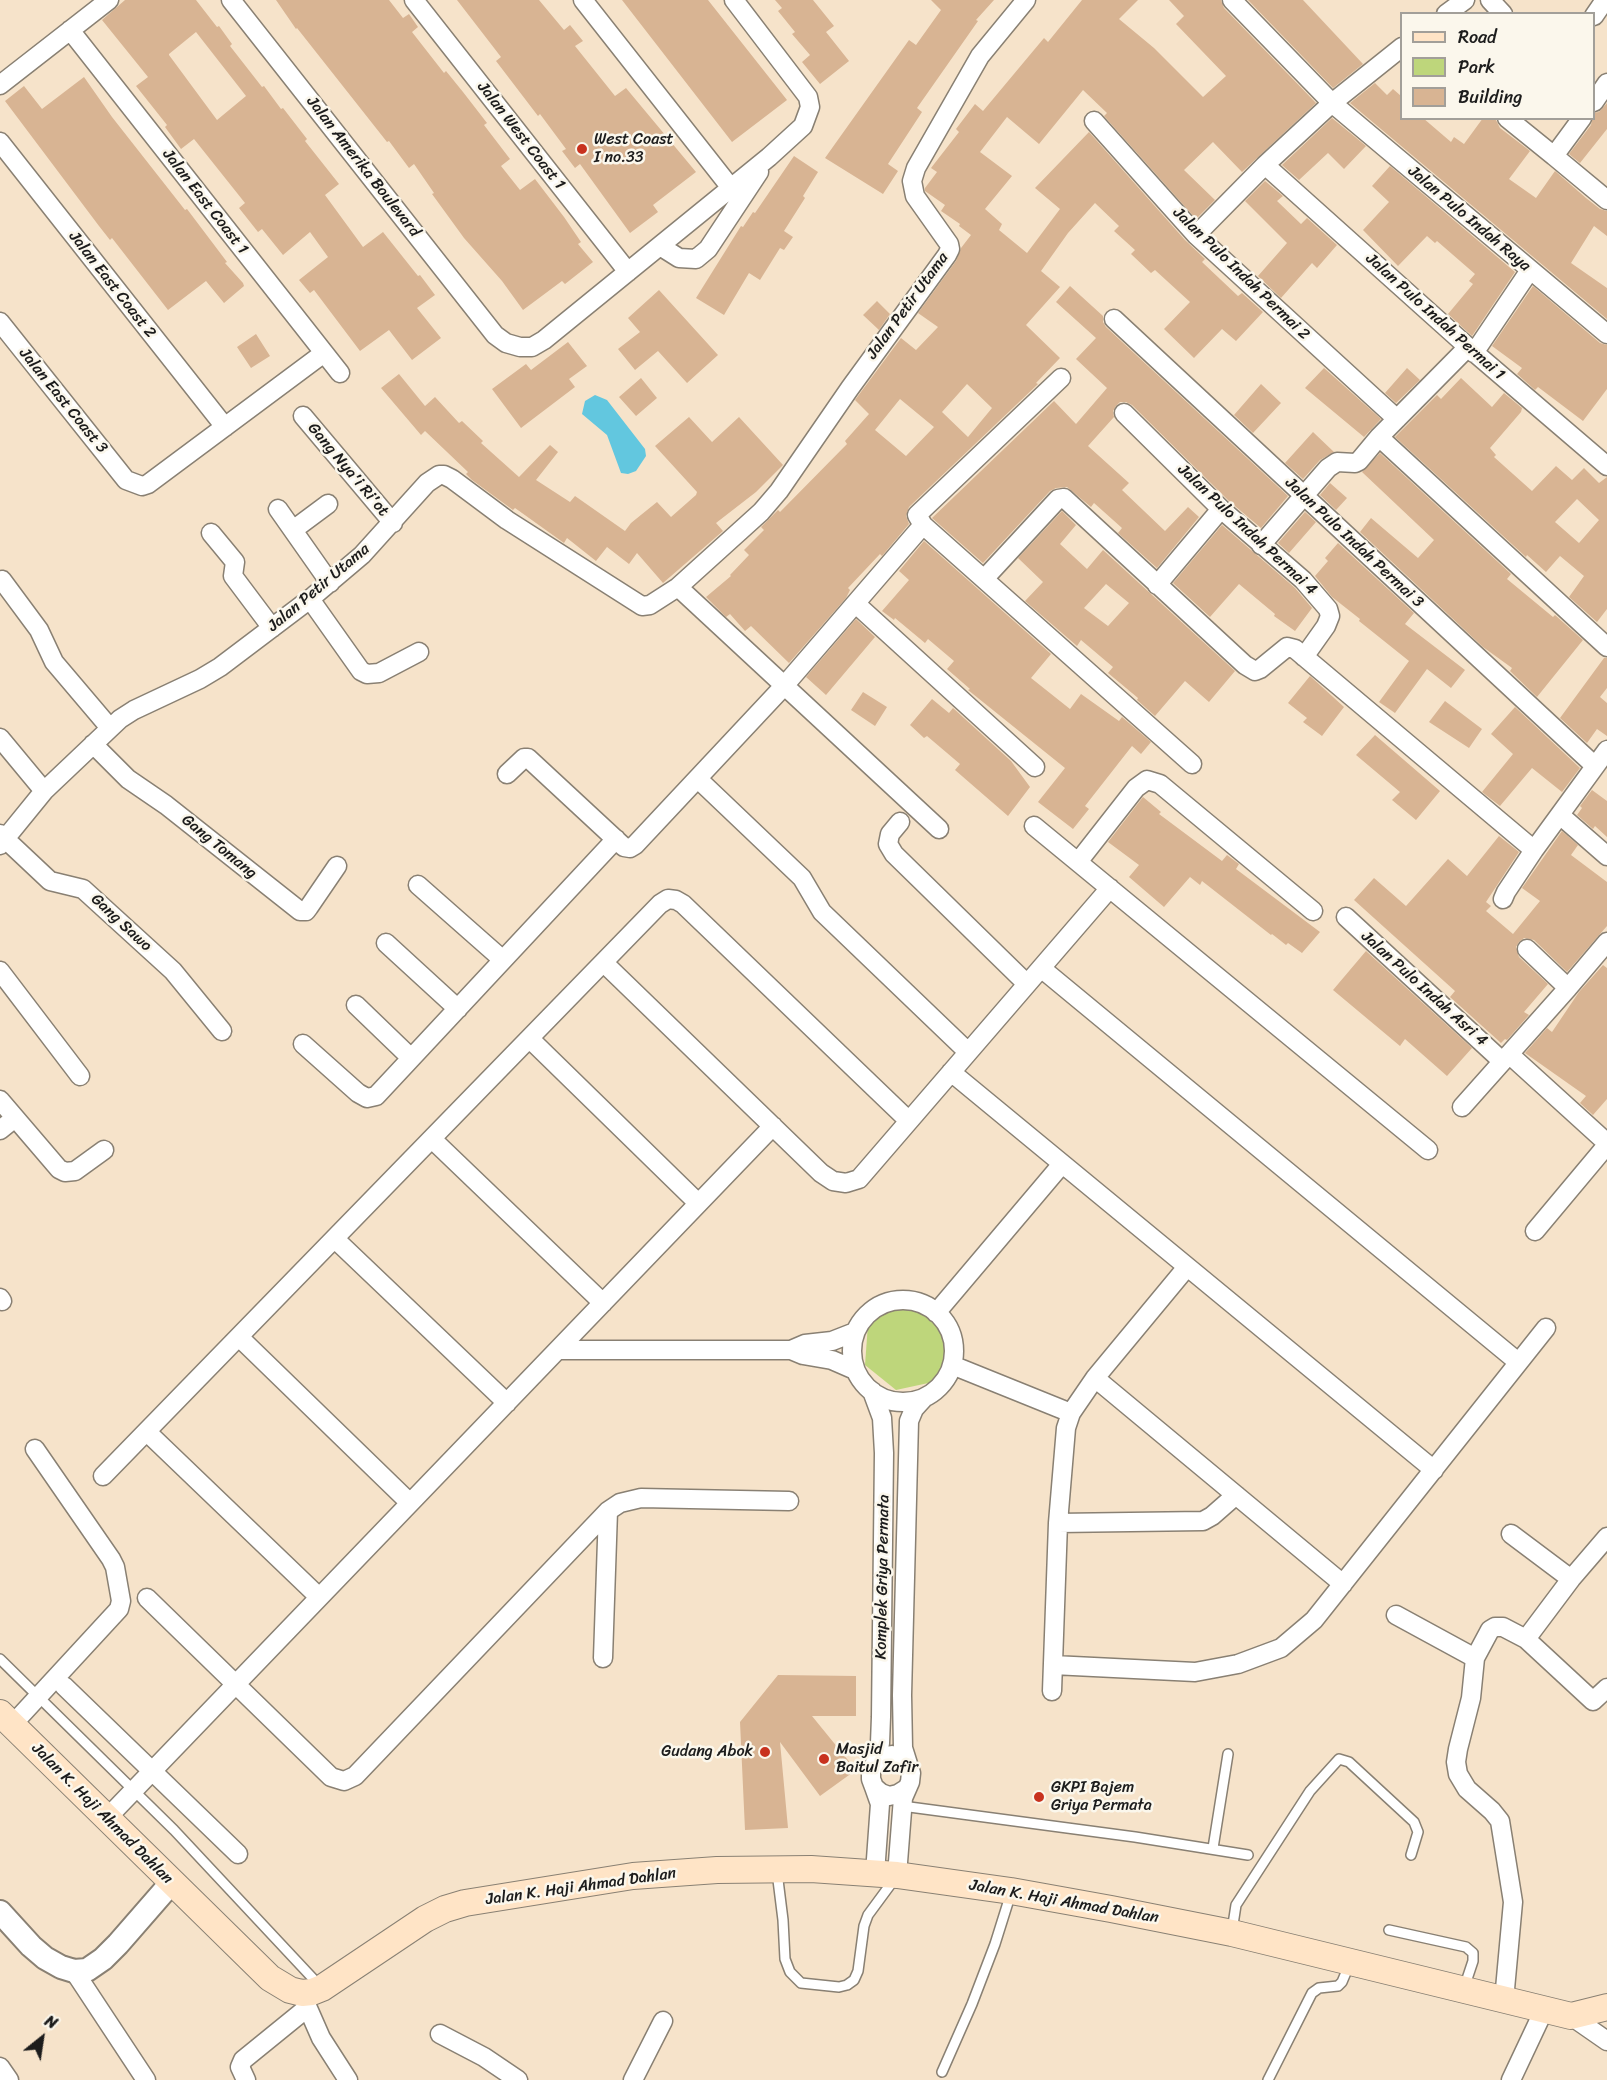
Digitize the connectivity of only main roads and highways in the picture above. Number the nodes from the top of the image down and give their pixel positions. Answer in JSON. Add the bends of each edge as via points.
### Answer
{"nodes":[{"id":1,"x":20,"y":1712,"type":"edge"},
{"id":2,"x":1607,"y":2007,"type":"edge"}],
"edges":[{"from":1,"to":2,"type":"main road","name":"Jalan K. Haji Ahmad Dahlan","via":[[120,1804],[172,1882],[270,1978],[290,1990],[311,1992],[425,1919],[465,1904],[633,1876],[811,1869],[886,1870],[1232,1933],[1571,2016]]}]}
